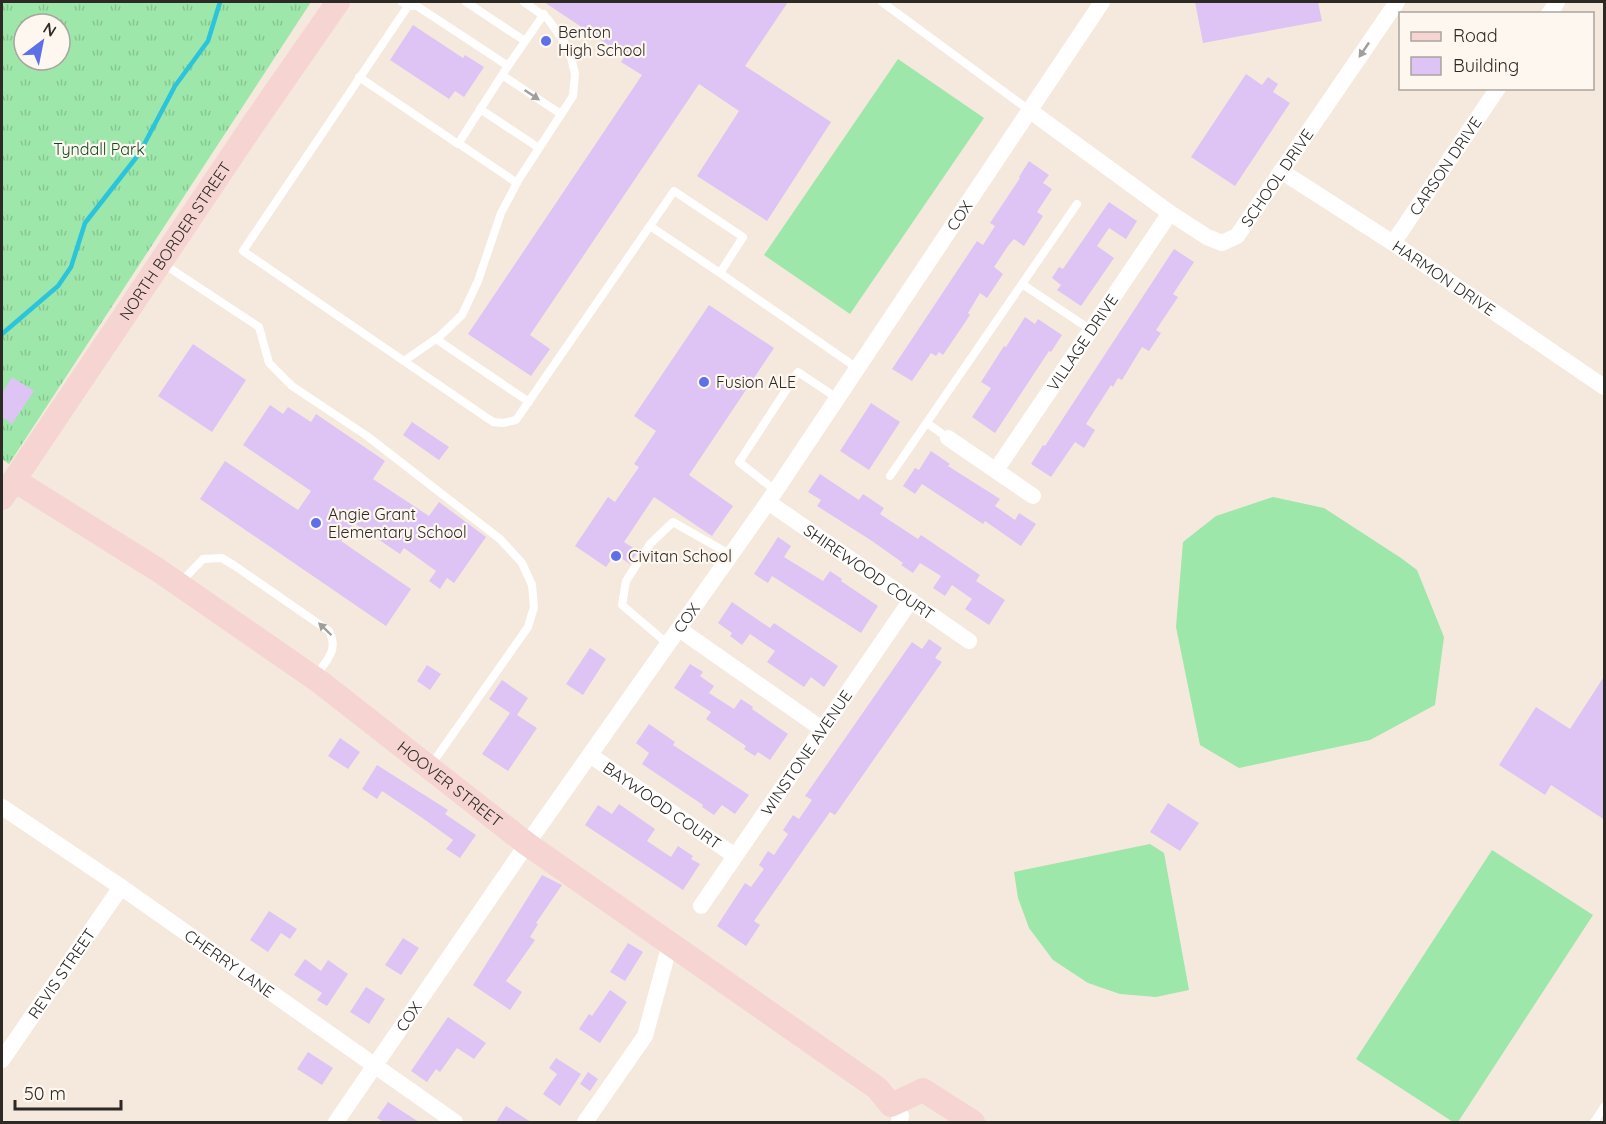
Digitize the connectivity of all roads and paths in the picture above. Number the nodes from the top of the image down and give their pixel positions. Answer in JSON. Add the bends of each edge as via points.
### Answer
{"nodes":[{"id":1,"x":338,"y":2,"type":"edge"},
{"id":2,"x":466,"y":2,"type":"edge"},
{"id":3,"x":524,"y":2,"type":"edge"},
{"id":4,"x":882,"y":2,"type":"edge"},
{"id":5,"x":1102,"y":2,"type":"edge"},
{"id":6,"x":1397,"y":2,"type":"edge"},
{"id":7,"x":407,"y":3,"type":"edge"},
{"id":8,"x":544,"y":14,"type":"junction"},
{"id":9,"x":525,"y":41,"type":"junction"},
{"id":10,"x":508,"y":66,"type":"junction"},
{"id":11,"x":502,"y":75,"type":"junction"},
{"id":12,"x":359,"y":77,"type":"junction"},
{"id":13,"x":1497,"y":90,"type":"edge"},
{"id":14,"x":480,"y":109,"type":"junction"},
{"id":15,"x":1029,"y":110,"type":"junction"},
{"id":16,"x":561,"y":114,"type":"junction"},
{"id":17,"x":458,"y":143,"type":"junction"},
{"id":18,"x":539,"y":148,"type":"junction"},
{"id":19,"x":1281,"y":171,"type":"junction"},
{"id":20,"x":517,"y":183,"type":"junction"},
{"id":21,"x":1077,"y":204,"type":"dead end"},
{"id":22,"x":1170,"y":213,"type":"junction"},
{"id":23,"x":650,"y":226,"type":"junction"},
{"id":24,"x":1393,"y":243,"type":"junction"},
{"id":25,"x":160,"y":262,"type":"junction"},
{"id":26,"x":720,"y":273,"type":"junction"},
{"id":27,"x":1022,"y":284,"type":"junction"},
{"id":28,"x":1090,"y":330,"type":"junction"},
{"id":29,"x":436,"y":339,"type":"junction"},
{"id":30,"x":404,"y":361,"type":"junction"},
{"id":31,"x":857,"y":368,"type":"junction"},
{"id":32,"x":1605,"y":387,"type":"edge"},
{"id":33,"x":837,"y":398,"type":"junction"},
{"id":34,"x":530,"y":402,"type":"junction"},
{"id":35,"x":927,"y":423,"type":"junction"},
{"id":36,"x":948,"y":438,"type":"joint"},
{"id":37,"x":996,"y":470,"type":"junction"},
{"id":38,"x":890,"y":476,"type":"dead end"},
{"id":39,"x":6,"y":483,"type":"edge"},
{"id":40,"x":772,"y":496,"type":"junction"},
{"id":41,"x":1033,"y":496,"type":"dead end"},
{"id":42,"x":731,"y":555,"type":"junction"},
{"id":43,"x":179,"y":585,"type":"junction"},
{"id":44,"x":910,"y":600,"type":"junction"},
{"id":45,"x":679,"y":629,"type":"junction"},
{"id":46,"x":969,"y":641,"type":"dead end"},
{"id":47,"x":668,"y":644,"type":"junction"},
{"id":48,"x":314,"y":678,"type":"junction"},
{"id":49,"x":822,"y":729,"type":"junction"},
{"id":50,"x":590,"y":755,"type":"junction"},
{"id":51,"x":429,"y":768,"type":"junction"},
{"id":52,"x":2,"y":807,"type":"edge"},
{"id":53,"x":526,"y":844,"type":"junction"},
{"id":54,"x":735,"y":856,"type":"junction"},
{"id":55,"x":121,"y":886,"type":"junction"},
{"id":56,"x":701,"y":906,"type":"dead end"},
{"id":57,"x":670,"y":944,"type":"junction"},
{"id":58,"x":2,"y":1060,"type":"edge"},
{"id":59,"x":375,"y":1066,"type":"junction"},
{"id":60,"x":1605,"y":1107,"type":"edge"},
{"id":61,"x":895,"y":1114,"type":"edge"},
{"id":62,"x":336,"y":1122,"type":"edge"},
{"id":63,"x":455,"y":1122,"type":"edge"},
{"id":64,"x":585,"y":1122,"type":"edge"},
{"id":65,"x":973,"y":1122,"type":"edge"},
{"id":66,"x":1594,"y":1122,"type":"edge"}],
"edges":[{"from":1,"to":25,"type":"street","name":"NORTH BORDER STREET"},
{"from":2,"to":9,"type":"lane"},
{"from":3,"to":8,"type":"lane"},
{"from":4,"to":15,"type":"lane"},
{"from":5,"to":15,"type":"street","name":"COX"},
{"from":6,"to":19,"type":"street","name":"SCHOOL DRIVE","one_way":true},
{"from":7,"to":10,"type":"lane"},
{"from":7,"to":12,"type":"lane"},
{"from":8,"to":9,"type":"lane"},
{"from":8,"to":16,"type":"lane","via":[[569,49],[575,74],[573,96]]},
{"from":9,"to":10,"type":"lane"},
{"from":10,"to":11,"type":"lane"},
{"from":11,"to":14,"type":"lane"},
{"from":11,"to":16,"type":"lane","one_way":true},
{"from":12,"to":17,"type":"lane"},
{"from":12,"to":30,"type":"lane","via":[[243,251]]},
{"from":13,"to":24,"type":"street","name":"CARSON DRIVE"},
{"from":14,"to":17,"type":"lane"},
{"from":14,"to":18,"type":"lane"},
{"from":15,"to":22,"type":"street","name":"SCHOOL DRIVE"},
{"from":15,"to":31,"type":"street","name":"COX"},
{"from":16,"to":18,"type":"lane"},
{"from":17,"to":20,"type":"lane"},
{"from":18,"to":20,"type":"lane"},
{"from":19,"to":22,"type":"street","name":"SCHOOL DRIVE","via":[[1237,236],[1222,243]]},
{"from":19,"to":24,"type":"street","name":"HARMON DRIVE"},
{"from":20,"to":29,"type":"lane","via":[[501,213],[462,315]]},
{"from":21,"to":27,"type":"lane"},
{"from":22,"to":28,"type":"street","name":"VILLAGE DRIVE"},
{"from":23,"to":26,"type":"lane"},
{"from":23,"to":26,"type":"lane","via":[[674,190],[743,237]]},
{"from":23,"to":34,"type":"lane"},
{"from":24,"to":32,"type":"street","name":"HARMON DRIVE"},
{"from":25,"to":39,"type":"street","name":"NORTH BORDER STREET"},
{"from":25,"to":51,"type":"lane","via":[[259,327],[269,363],[292,386],[367,436],[500,539],[522,563],[532,585],[534,607],[528,627]]},
{"from":26,"to":31,"type":"lane"},
{"from":27,"to":28,"type":"lane"},
{"from":27,"to":35,"type":"lane"},
{"from":28,"to":37,"type":"street","name":"VILLAGE DRIVE"},
{"from":29,"to":30,"type":"lane"},
{"from":29,"to":34,"type":"lane"},
{"from":30,"to":34,"type":"lane","via":[[493,422],[516,420]]},
{"from":31,"to":33,"type":"street","name":"COX"},
{"from":33,"to":40,"type":"street","name":"COX"},
{"from":33,"to":40,"type":"lane","via":[[798,372],[739,462]]},
{"from":35,"to":36,"type":"lane"},
{"from":35,"to":38,"type":"lane"},
{"from":36,"to":37,"type":"street"},
{"from":37,"to":41,"type":"street"},
{"from":39,"to":43,"type":"street","name":"HOOVER STREET"},
{"from":40,"to":42,"type":"street","name":"COX"},
{"from":40,"to":44,"type":"street","name":"SHIREWOOD COURT"},
{"from":42,"to":45,"type":"street","name":"COX"},
{"from":42,"to":47,"type":"lane","via":[[673,522],[650,544],[626,581],[622,604]]},
{"from":43,"to":48,"type":"street","name":"HOOVER STREET"},
{"from":48,"to":43,"type":"lane","one_way":true,"via":[[333,650],[334,640],[322,625],[222,558],[202,559]]},
{"from":44,"to":46,"type":"street","name":"SHIREWOOD COURT"},
{"from":44,"to":49,"type":"street","name":"WINSTONE AVENUE"},
{"from":45,"to":47,"type":"street","name":"COX"},
{"from":45,"to":49,"type":"street"},
{"from":47,"to":50,"type":"street","name":"COX"},
{"from":48,"to":51,"type":"street","name":"HOOVER STREET"},
{"from":49,"to":54,"type":"street","name":"WINSTONE AVENUE"},
{"from":50,"to":53,"type":"street","name":"COX"},
{"from":50,"to":54,"type":"street","name":"BAYWOOD COURT"},
{"from":51,"to":53,"type":"street","name":"HOOVER STREET"},
{"from":52,"to":55,"type":"street","name":"CHERRY LANE"},
{"from":53,"to":57,"type":"street","name":"HOOVER STREET"},
{"from":53,"to":59,"type":"street","name":"COX"},
{"from":54,"to":56,"type":"street","name":"WINSTONE AVENUE"},
{"from":55,"to":58,"type":"street","name":"REVIS STREET"},
{"from":55,"to":59,"type":"street","name":"CHERRY LANE"},
{"from":57,"to":61,"type":"street","name":"HOOVER STREET","via":[[877,1088]]},
{"from":57,"to":64,"type":"street","via":[[645,1036]]},
{"from":59,"to":62,"type":"street","name":"COX"},
{"from":59,"to":63,"type":"street","name":"CHERRY LANE"},
{"from":60,"to":66,"type":"lane"},
{"from":61,"to":65,"type":"street","via":[[923,1089]]}]}
